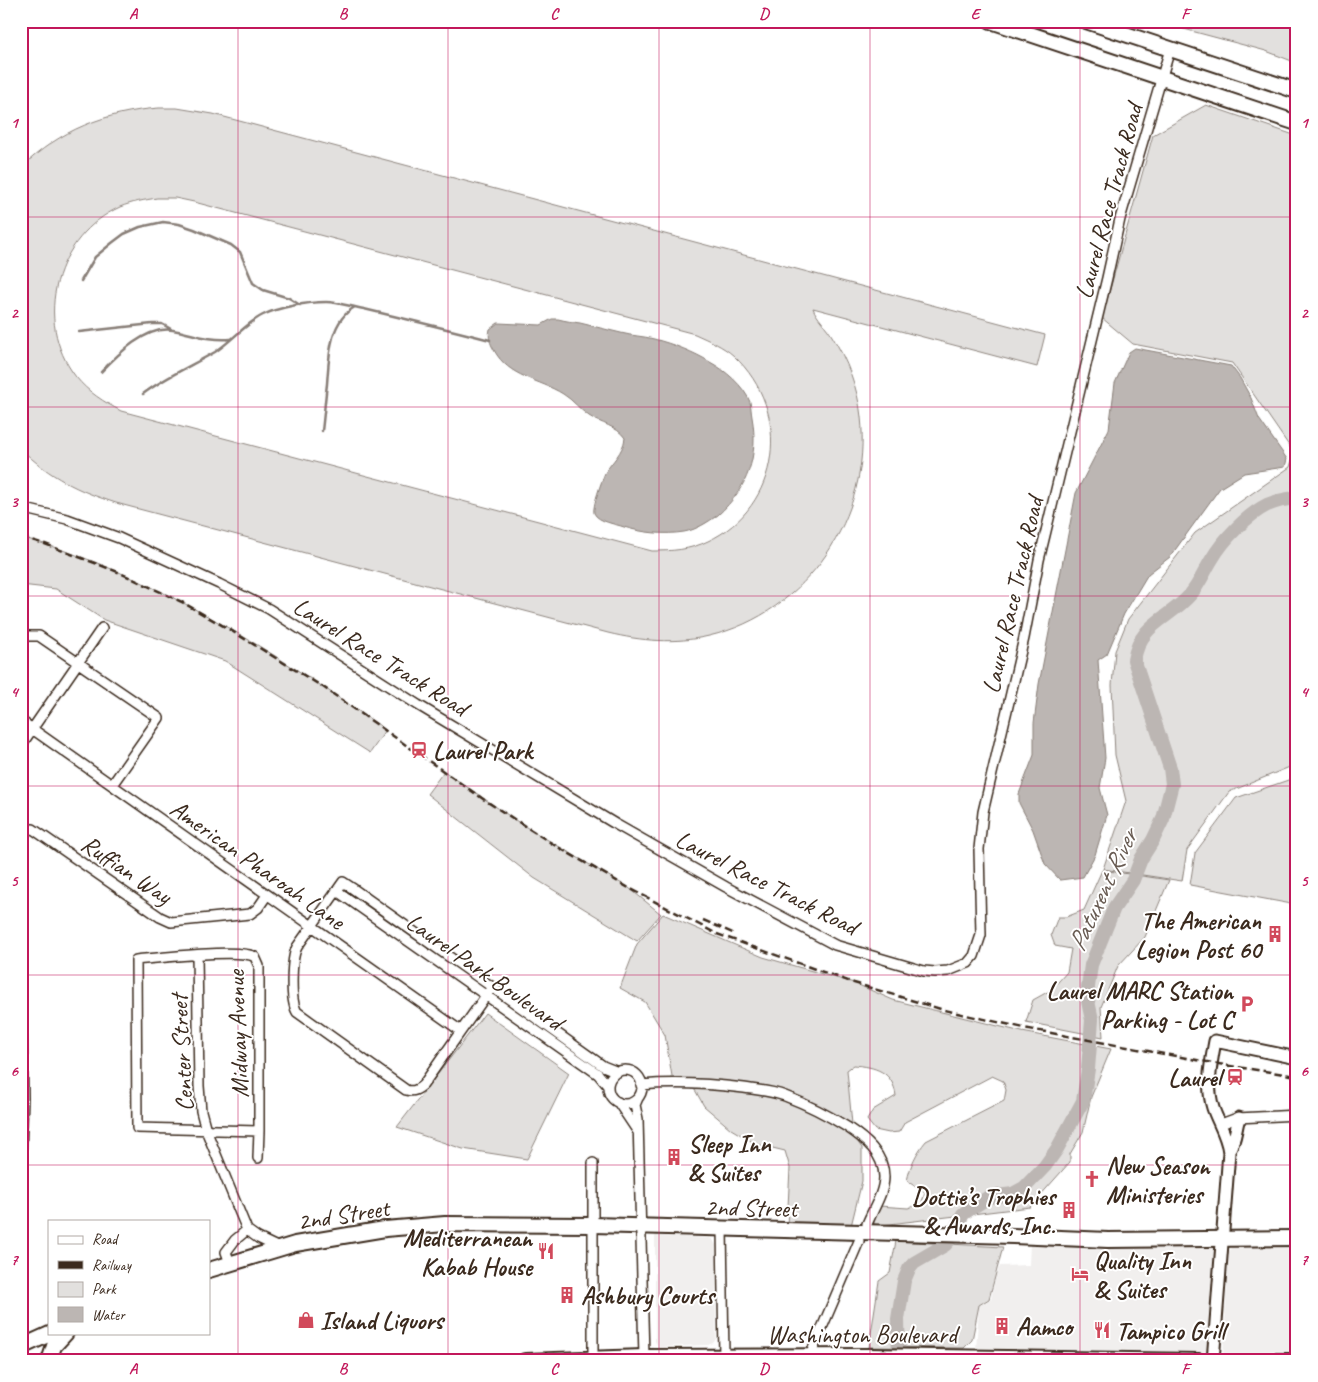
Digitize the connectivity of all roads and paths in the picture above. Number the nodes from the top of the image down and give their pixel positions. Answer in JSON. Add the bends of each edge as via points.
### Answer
{"nodes":[{"id":1,"x":991,"y":21,"type":"edge"},
{"id":2,"x":1086,"y":21,"type":"edge"},
{"id":3,"x":1170,"y":49,"type":"junction"},
{"id":4,"x":1162,"y":78,"type":"junction"},
{"id":5,"x":1297,"y":91,"type":"edge"},
{"id":6,"x":1297,"y":123,"type":"edge"},
{"id":7,"x":21,"y":508,"type":"edge"},
{"id":8,"x":102,"y":628,"type":"dead end"},
{"id":9,"x":21,"y":639,"type":"edge"},
{"id":10,"x":79,"y":663,"type":"junction"},
{"id":11,"x":21,"y":722,"type":"edge"},
{"id":12,"x":33,"y":729,"type":"junction"},
{"id":13,"x":21,"y":748,"type":"edge"},
{"id":14,"x":112,"y":785,"type":"junction"},
{"id":15,"x":21,"y":830,"type":"edge"},
{"id":16,"x":337,"y":891,"type":"junction"},
{"id":17,"x":267,"y":895,"type":"junction"},
{"id":18,"x":311,"y":926,"type":"junction"},
{"id":19,"x":197,"y":955,"type":"junction"},
{"id":20,"x":492,"y":987,"type":"junction"},
{"id":21,"x":486,"y":996,"type":"junction"},
{"id":22,"x":461,"y":1032,"type":"junction"},
{"id":23,"x":22,"y":1034,"type":"dead end"},
{"id":24,"x":1297,"y":1058,"type":"edge"},
{"id":25,"x":618,"y":1072,"type":"junction"},
{"id":26,"x":641,"y":1084,"type":"junction"},
{"id":27,"x":608,"y":1086,"type":"junction"},
{"id":28,"x":638,"y":1098,"type":"junction"},
{"id":29,"x":618,"y":1102,"type":"junction"},
{"id":30,"x":1297,"y":1115,"type":"edge"},
{"id":31,"x":1239,"y":1118,"type":"junction"},
{"id":32,"x":1221,"y":1124,"type":"junction"},
{"id":33,"x":206,"y":1130,"type":"junction"},
{"id":34,"x":259,"y":1131,"type":"junction"},
{"id":35,"x":638,"y":1132,"type":"junction"},
{"id":36,"x":1229,"y":1150,"type":"junction"},
{"id":37,"x":21,"y":1155,"type":"edge"},
{"id":38,"x":258,"y":1158,"type":"dead end"},
{"id":39,"x":593,"y":1163,"type":"dead end"},
{"id":40,"x":867,"y":1224,"type":"dead end"},
{"id":41,"x":594,"y":1225,"type":"junction"},
{"id":42,"x":640,"y":1226,"type":"junction"},
{"id":43,"x":722,"y":1229,"type":"junction"},
{"id":44,"x":247,"y":1230,"type":"junction"},
{"id":45,"x":1223,"y":1238,"type":"junction"},
{"id":46,"x":1297,"y":1238,"type":"edge"},
{"id":47,"x":860,"y":1241,"type":"dead end"},
{"id":48,"x":279,"y":1248,"type":"junction"},
{"id":49,"x":230,"y":1263,"type":"junction"},
{"id":50,"x":210,"y":1270,"type":"edge"},
{"id":51,"x":21,"y":1304,"type":"edge"},
{"id":52,"x":50,"y":1334,"type":"edge"},
{"id":53,"x":65,"y":1334,"type":"edge"},
{"id":54,"x":22,"y":1346,"type":"edge"},
{"id":55,"x":724,"y":1356,"type":"junction"},
{"id":56,"x":810,"y":1356,"type":"junction"},
{"id":57,"x":644,"y":1357,"type":"junction"},
{"id":58,"x":600,"y":1359,"type":"edge"},
{"id":59,"x":23,"y":1361,"type":"edge"},
{"id":60,"x":48,"y":1361,"type":"edge"},
{"id":61,"x":525,"y":1361,"type":"edge"},
{"id":62,"x":1199,"y":1361,"type":"edge"},
{"id":63,"x":1214,"y":1361,"type":"edge"},
{"id":64,"x":1271,"y":1361,"type":"edge"},
{"id":65,"x":1297,"y":1361,"type":"edge"}],
"edges":[{"from":1,"to":4,"type":"main road"},
{"from":2,"to":3,"type":"main road"},
{"from":3,"to":4,"type":"street","name":"Laurel Race Track Road"},
{"from":3,"to":5,"type":"main road"},
{"from":4,"to":6,"type":"main road"},
{"from":4,"to":7,"type":"street","name":"Laurel Race Track Road","via":[[1120,219],[983,812],[979,849],[981,935],[974,956],[958,968],[924,971],[835,945],[726,888],[617,825],[418,705],[268,609],[119,538]]},
{"from":8,"to":10,"type":"street"},
{"from":9,"to":10,"type":"street","via":[[39,636]]},
{"from":10,"to":12,"type":"street"},
{"from":10,"to":14,"type":"street","via":[[160,718]]},
{"from":11,"to":12,"type":"street","name":"American Pharoah Lane"},
{"from":12,"to":13,"type":"street"},
{"from":12,"to":14,"type":"street","name":"American Pharoah Lane"},
{"from":14,"to":17,"type":"street","name":"American Pharoah Lane"},
{"from":15,"to":17,"type":"street","name":"Ruffian Way","via":[[33,829],[171,922],[250,914]]},
{"from":16,"to":18,"type":"street"},
{"from":16,"to":20,"type":"street","name":"Laurel Park Boulevard","via":[[343,882]]},
{"from":16,"to":21,"type":"street","name":"Laurel Park Boulevard"},
{"from":17,"to":18,"type":"street","name":"American Pharoah Lane"},
{"from":18,"to":22,"type":"street","name":"American Pharoah Lane"},
{"from":18,"to":22,"type":"street","via":[[293,957],[295,1009],[301,1016],[406,1090],[414,1091],[424,1085]]},
{"from":19,"to":33,"type":"street","name":"Center Street","via":[[199,1086]]},
{"from":19,"to":33,"type":"street","name":"Midway Avenue","via":[[136,960],[137,1128]]},
{"from":19,"to":34,"type":"street","name":"Midway Avenue","via":[[246,953],[257,961]]},
{"from":20,"to":21,"type":"street"},
{"from":20,"to":25,"type":"street","name":"Laurel Park Boulevard","via":[[603,1066]]},
{"from":21,"to":22,"type":"street"},
{"from":21,"to":27,"type":"street","name":"Laurel Park Boulevard","via":[[598,1074]]},
{"from":23,"to":37,"type":"street"},
{"from":24,"to":32,"type":"street","via":[[1215,1041],[1209,1090]]},
{"from":25,"to":26,"type":"street","name":"Laurel Park Boulevard","via":[[634,1073]]},
{"from":25,"to":27,"type":"street"},
{"from":26,"to":28,"type":"street"},
{"from":26,"to":40,"type":"street","via":[[673,1082],[760,1090],[784,1096],[844,1126],[866,1141],[882,1166],[882,1190]]},
{"from":27,"to":29,"type":"street","name":"Laurel Park Boulevard","via":[[610,1095]]},
{"from":28,"to":29,"type":"street","via":[[629,1104]]},
{"from":28,"to":35,"type":"street","via":[[635,1105]]},
{"from":29,"to":35,"type":"street","name":"Laurel Park Boulevard"},
{"from":30,"to":31,"type":"street"},
{"from":31,"to":32,"type":"street"},
{"from":31,"to":36,"type":"street","via":[[1235,1141]]},
{"from":32,"to":36,"type":"street"},
{"from":33,"to":34,"type":"street"},
{"from":33,"to":44,"type":"street","name":"Center Street"},
{"from":34,"to":38,"type":"street","name":"Midway Avenue"},
{"from":35,"to":42,"type":"street"},
{"from":36,"to":45,"type":"street"},
{"from":39,"to":41,"type":"street"},
{"from":41,"to":42,"type":"main road","name":"2nd Street"},
{"from":41,"to":48,"type":"main road","name":"2nd Street","via":[[415,1226]]},
{"from":41,"to":58,"type":"street"},
{"from":42,"to":43,"type":"main road","name":"2nd Street"},
{"from":42,"to":57,"type":"street"},
{"from":43,"to":45,"type":"main road","name":"2nd Street","via":[[1108,1240]]},
{"from":43,"to":55,"type":"street"},
{"from":44,"to":48,"type":"street"},
{"from":44,"to":49,"type":"street","via":[[226,1252]]},
{"from":45,"to":46,"type":"main road","name":"2nd Street"},
{"from":45,"to":63,"type":"street"},
{"from":47,"to":56,"type":"street"},
{"from":48,"to":49,"type":"main road","name":"2nd Street"},
{"from":49,"to":50,"type":"main road","name":"2nd Street"},
{"from":51,"to":54,"type":"street"},
{"from":52,"to":54,"type":"main road"},
{"from":53,"to":60,"type":"main road","via":[[54,1346]]},
{"from":54,"to":59,"type":"street"},
{"from":55,"to":56,"type":"main road","name":"Washington Boulevard"},
{"from":55,"to":57,"type":"main road","name":"Washington Boulevard"},
{"from":56,"to":62,"type":"main road","name":"Washington Boulevard"},
{"from":57,"to":58,"type":"main road","name":"Washington Boulevard"},
{"from":58,"to":61,"type":"main road","name":"Washington Boulevard"},
{"from":64,"to":65,"type":"main road"}]}
